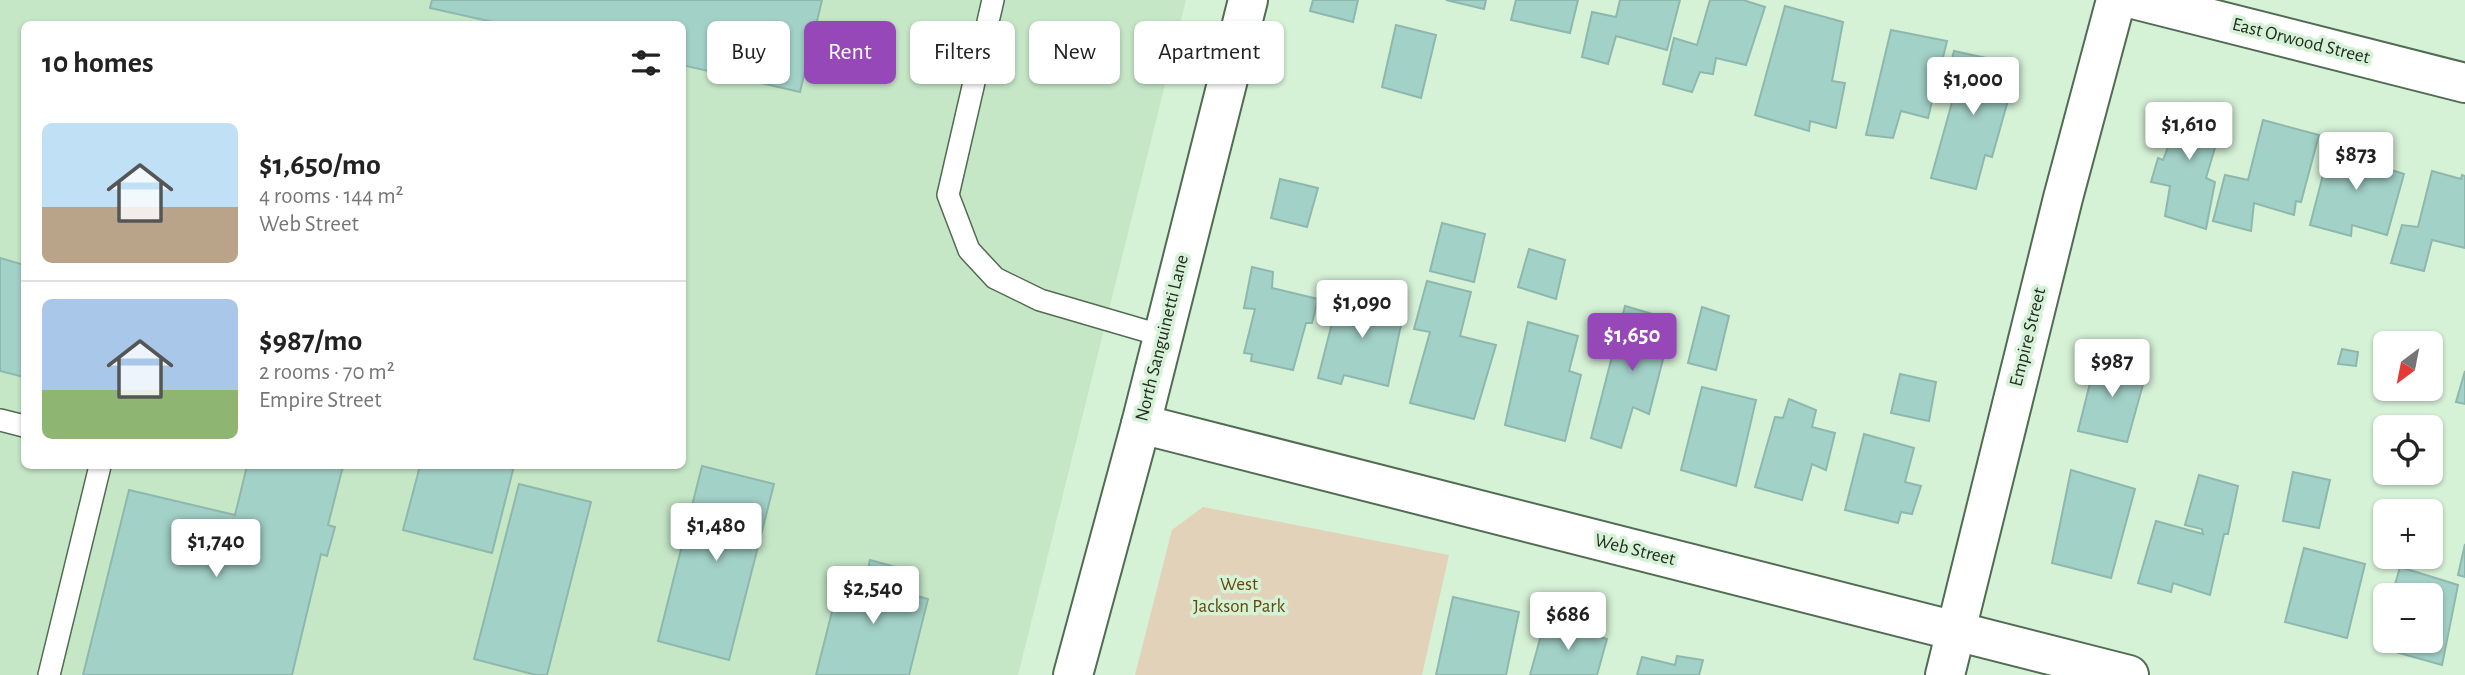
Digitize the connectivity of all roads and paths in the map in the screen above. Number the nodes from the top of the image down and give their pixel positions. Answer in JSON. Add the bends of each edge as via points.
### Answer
{"nodes":[{"id":1,"x":993,"y":0,"type":"edge"},
{"id":2,"x":1248,"y":0,"type":"edge"},
{"id":3,"x":2116,"y":0,"type":"edge"},
{"id":4,"x":2137,"y":0,"type":"edge"},
{"id":5,"x":2465,"y":83,"type":"edge"},
{"id":6,"x":1163,"y":336,"type":"junction"},
{"id":7,"x":0,"y":420,"type":"edge"},
{"id":8,"x":1141,"y":424,"type":"junction"},
{"id":9,"x":21,"y":425,"type":"edge"},
{"id":10,"x":99,"y":469,"type":"edge"},
{"id":11,"x":1956,"y":631,"type":"junction"},
{"id":12,"x":49,"y":675,"type":"edge"},
{"id":13,"x":1073,"y":675,"type":"edge"},
{"id":14,"x":1945,"y":675,"type":"edge"},
{"id":15,"x":2129,"y":675,"type":"edge"}],
"edges":[{"from":1,"to":6,"type":"lane","via":[[948,195],[969,250],[995,278],[1040,300]]},
{"from":2,"to":6,"type":"street","name":"North Sanguinetti Lane"},
{"from":3,"to":11,"type":"street","name":"Empire Street"},
{"from":4,"to":5,"type":"street","name":"East Orwood Street"},
{"from":6,"to":8,"type":"street","name":"North Sanguinetti Lane"},
{"from":7,"to":9,"type":"lane"},
{"from":8,"to":11,"type":"street","name":"Web Street"},
{"from":8,"to":13,"type":"street","name":"North Sanguinetti Lane"},
{"from":10,"to":12,"type":"lane"},
{"from":11,"to":14,"type":"street","name":"Empire Street"},
{"from":11,"to":15,"type":"street","name":"Web Street"}]}
